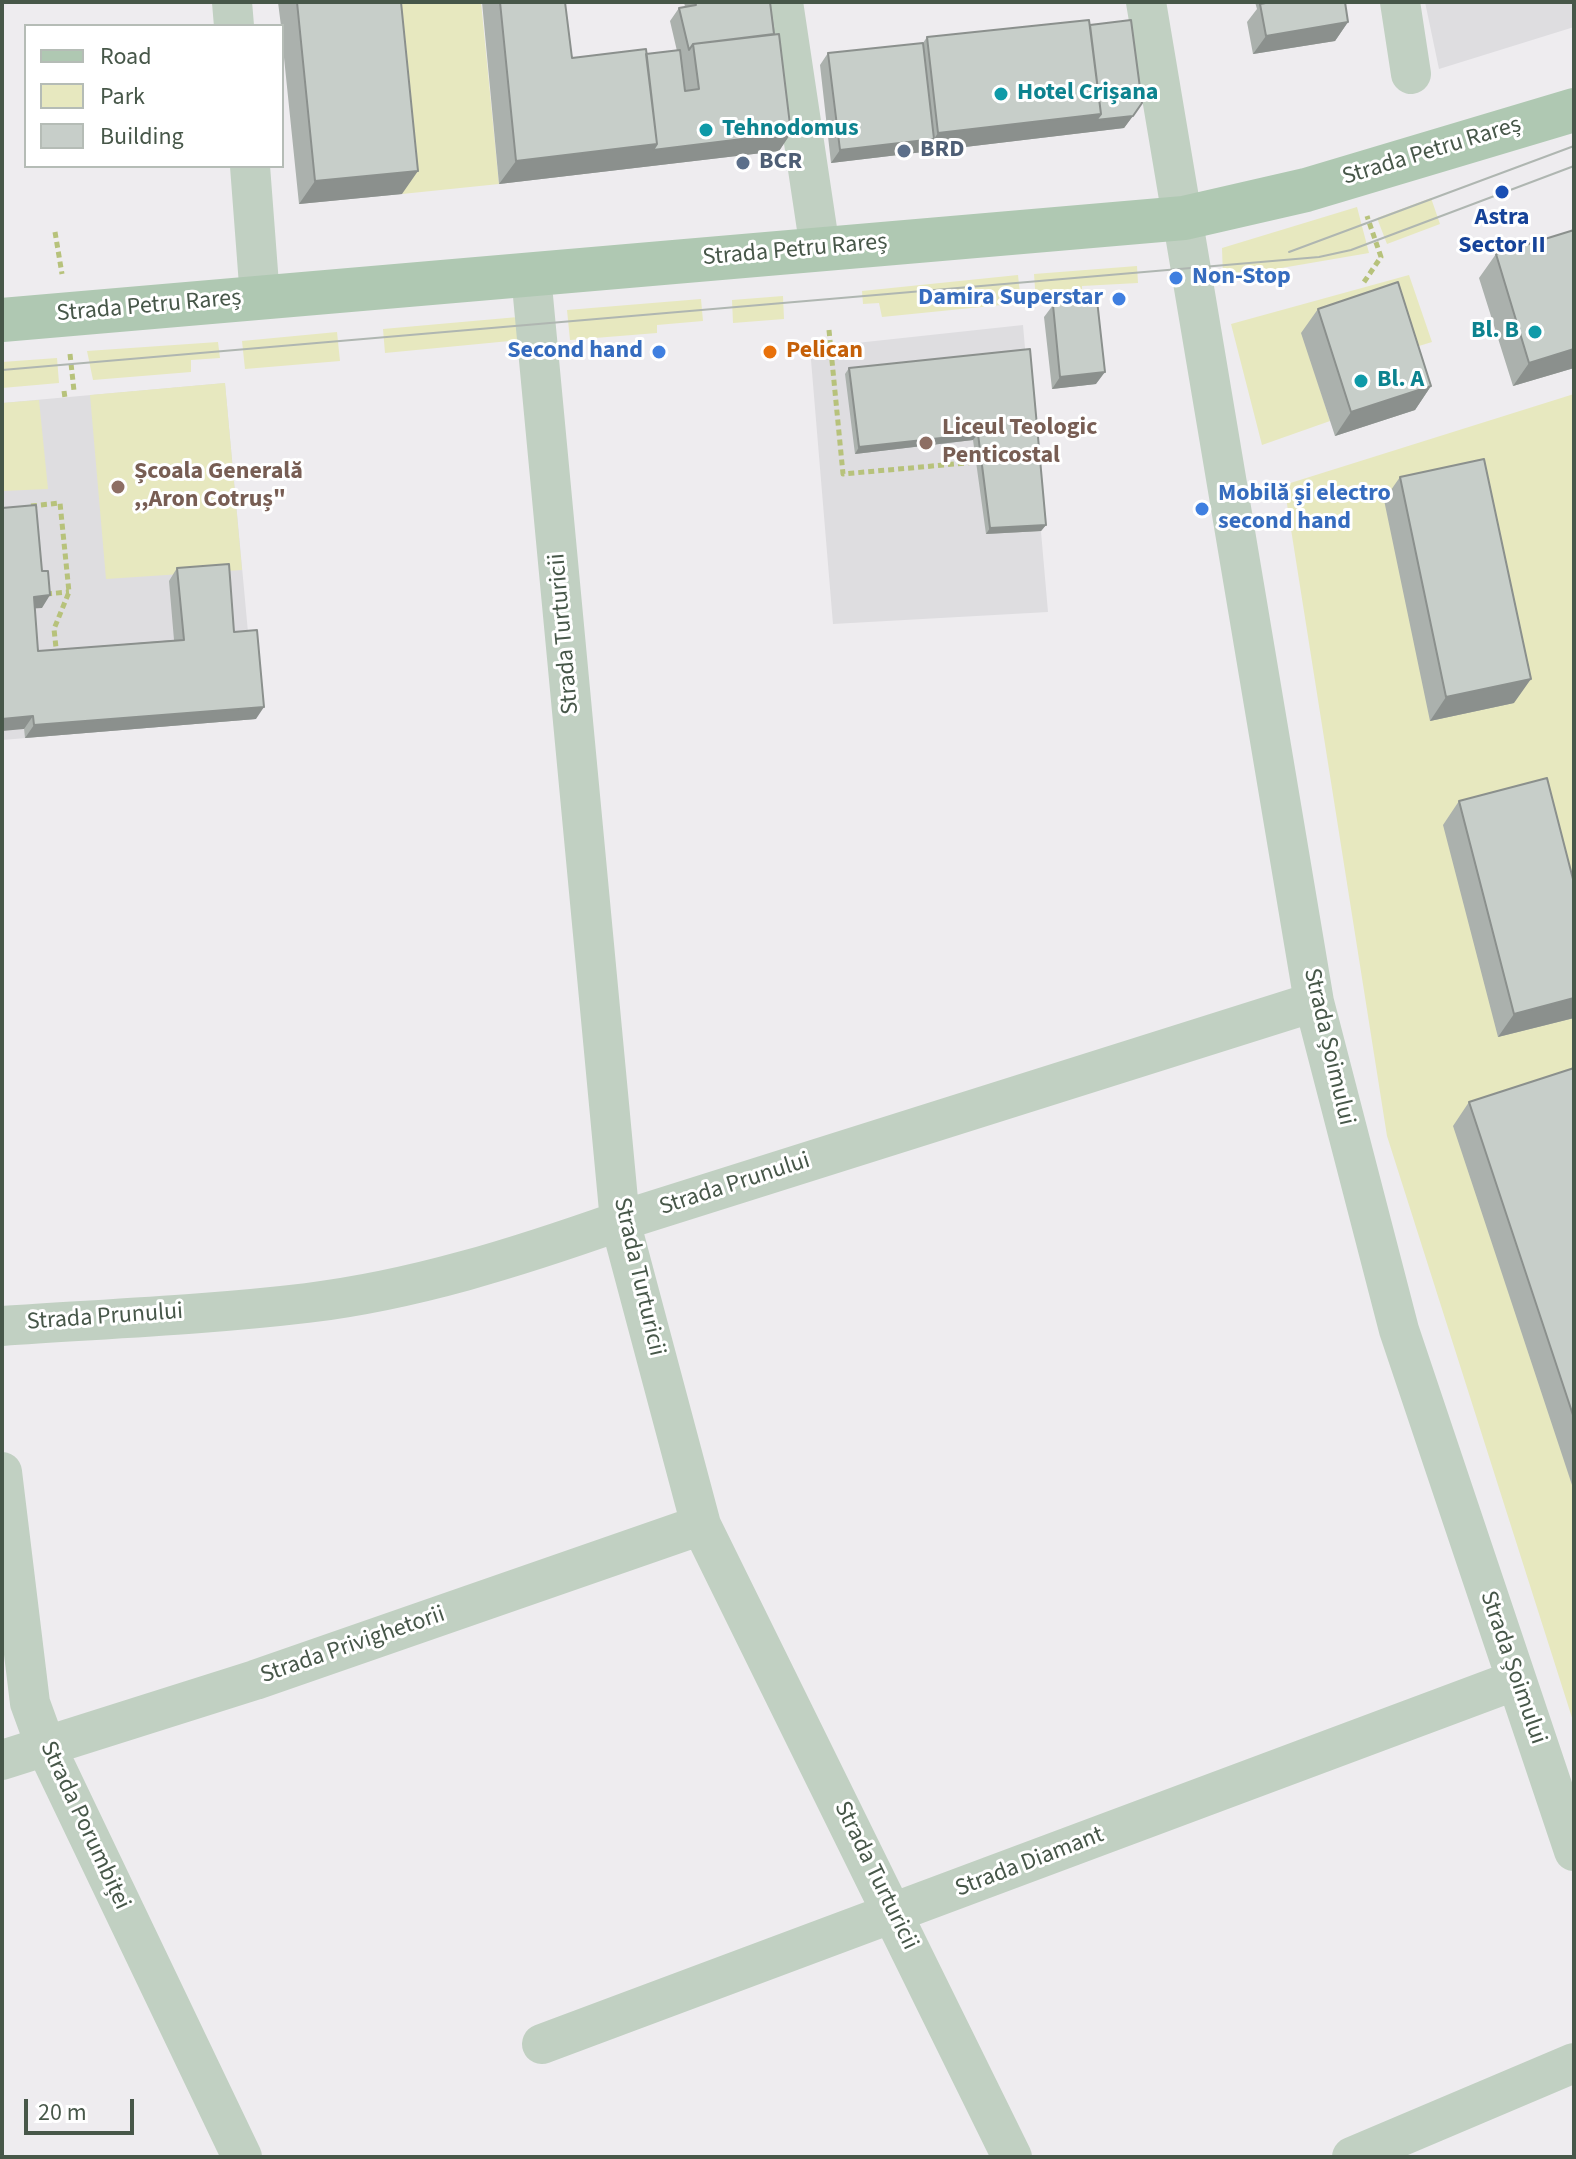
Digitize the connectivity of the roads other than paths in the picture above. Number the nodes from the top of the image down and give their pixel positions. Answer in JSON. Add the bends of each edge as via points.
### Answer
{"nodes":[{"id":1,"x":232,"y":2,"type":"edge"},
{"id":2,"x":783,"y":2,"type":"edge"},
{"id":3,"x":1146,"y":2,"type":"edge"},
{"id":4,"x":1400,"y":2,"type":"edge"},
{"id":5,"x":234,"y":24,"type":"edge"},
{"id":6,"x":1411,"y":74,"type":"dead end"},
{"id":7,"x":1574,"y":110,"type":"edge"},
{"id":8,"x":250,"y":168,"type":"edge"},
{"id":9,"x":1184,"y":218,"type":"junction"},
{"id":10,"x":820,"y":249,"type":"junction"},
{"id":11,"x":531,"y":275,"type":"junction"},
{"id":12,"x":260,"y":298,"type":"junction"},
{"id":13,"x":2,"y":320,"type":"edge"},
{"id":14,"x":1314,"y":1002,"type":"junction"},
{"id":15,"x":620,"y":1221,"type":"junction"},
{"id":16,"x":2,"y":1326,"type":"edge"},
{"id":17,"x":2,"y":1472,"type":"edge"},
{"id":18,"x":701,"y":1525,"type":"junction"},
{"id":19,"x":1516,"y":1680,"type":"junction"},
{"id":20,"x":46,"y":1747,"type":"junction"},
{"id":21,"x":2,"y":1760,"type":"edge"},
{"id":22,"x":1574,"y":1851,"type":"edge"},
{"id":23,"x":895,"y":1914,"type":"junction"},
{"id":24,"x":542,"y":2044,"type":"dead end"},
{"id":25,"x":1574,"y":2063,"type":"edge"},
{"id":26,"x":231,"y":2154,"type":"edge"},
{"id":27,"x":1012,"y":2157,"type":"edge"},
{"id":28,"x":1352,"y":2157,"type":"edge"}],
"edges":[{"from":1,"to":5,"type":"street"},
{"from":2,"to":10,"type":"street"},
{"from":3,"to":9,"type":"street","name":"Strada Șoimului"},
{"from":4,"to":6,"type":"street"},
{"from":7,"to":9,"type":"main road","name":"Strada Petru Rareș","via":[[1306,190]]},
{"from":8,"to":12,"type":"street"},
{"from":9,"to":10,"type":"main road","name":"Strada Petru Rareș"},
{"from":9,"to":14,"type":"street","name":"Strada Șoimului"},
{"from":10,"to":11,"type":"main road","name":"Strada Petru Rareș"},
{"from":11,"to":12,"type":"main road","name":"Strada Petru Rareș"},
{"from":11,"to":15,"type":"street","name":"Strada Turturicii"},
{"from":12,"to":13,"type":"main road","name":"Strada Petru Rareș"},
{"from":14,"to":15,"type":"street","name":"Strada Prunului"},
{"from":14,"to":19,"type":"street","name":"Strada Șoimului","via":[[1399,1330]]},
{"from":15,"to":16,"type":"street","name":"Strada Prunului","via":[[522,1256],[308,1303]]},
{"from":15,"to":18,"type":"street","name":"Strada Turturicii"},
{"from":17,"to":20,"type":"street","name":"Strada Porumbiței","via":[[30,1703]]},
{"from":18,"to":20,"type":"street","name":"Strada Privighetorii"},
{"from":18,"to":23,"type":"street","name":"Strada Turturicii"},
{"from":19,"to":22,"type":"street","name":"Strada Șoimului"},
{"from":19,"to":23,"type":"street","name":"Strada Diamant"},
{"from":20,"to":21,"type":"street","name":"Strada Privighetorii"},
{"from":20,"to":26,"type":"street","name":"Strada Porumbiței"},
{"from":23,"to":24,"type":"street","name":"Strada Diamant"},
{"from":23,"to":27,"type":"street","name":"Strada Turturicii"},
{"from":25,"to":28,"type":"street"}]}
